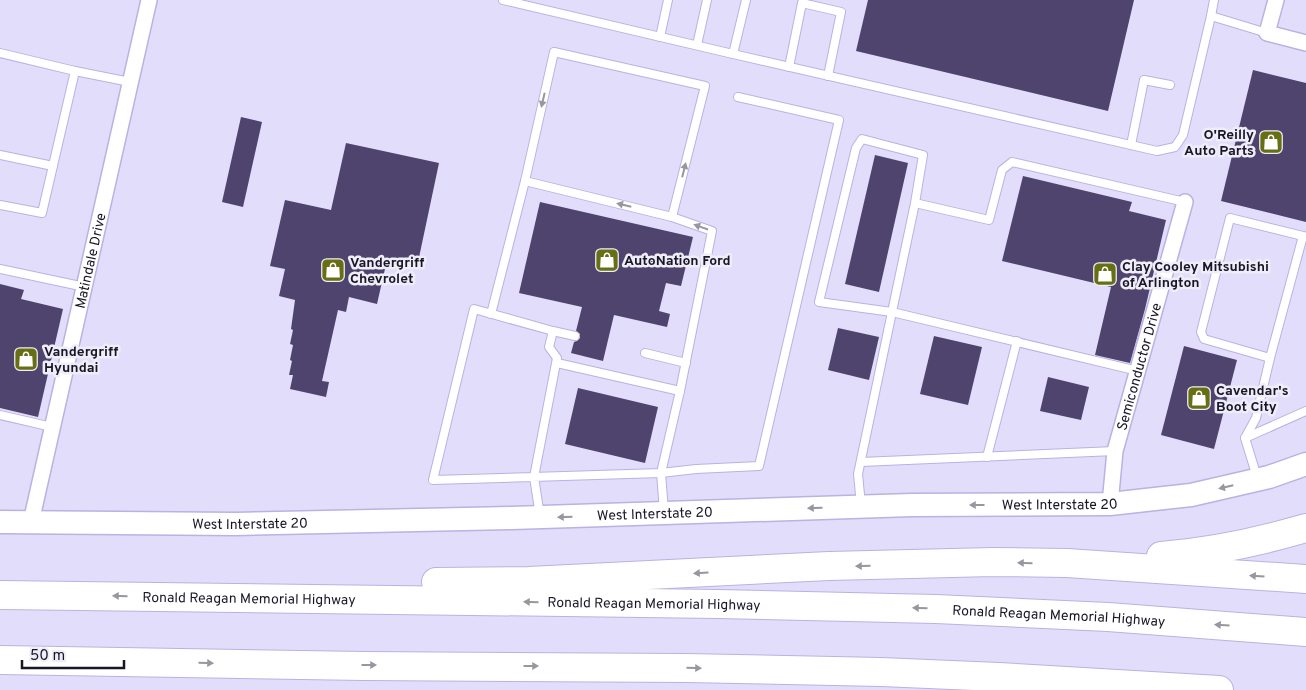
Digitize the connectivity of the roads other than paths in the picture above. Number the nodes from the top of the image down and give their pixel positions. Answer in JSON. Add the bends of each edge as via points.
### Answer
{"nodes":[{"id":1,"x":149,"y":0,"type":"edge"},
{"id":2,"x":503,"y":0,"type":"edge"},
{"id":3,"x":668,"y":0,"type":"edge"},
{"id":4,"x":707,"y":0,"type":"edge"},
{"id":5,"x":746,"y":0,"type":"edge"},
{"id":6,"x":1214,"y":0,"type":"edge"},
{"id":7,"x":1276,"y":0,"type":"edge"},
{"id":8,"x":1211,"y":16,"type":"junction"},
{"id":9,"x":1267,"y":32,"type":"junction"},
{"id":10,"x":660,"y":37,"type":"junction"},
{"id":11,"x":1306,"y":43,"type":"edge"},
{"id":12,"x":697,"y":45,"type":"junction"},
{"id":13,"x":0,"y":54,"type":"edge"},
{"id":14,"x":733,"y":54,"type":"junction"},
{"id":15,"x":789,"y":67,"type":"junction"},
{"id":16,"x":75,"y":71,"type":"junction"},
{"id":17,"x":828,"y":76,"type":"junction"},
{"id":18,"x":130,"y":82,"type":"junction"},
{"id":19,"x":1170,"y":85,"type":"dead end"},
{"id":20,"x":738,"y":97,"type":"dead end"},
{"id":21,"x":1130,"y":145,"type":"junction"},
{"id":22,"x":0,"y":155,"type":"edge"},
{"id":23,"x":53,"y":166,"type":"junction"},
{"id":24,"x":525,"y":181,"type":"junction"},
{"id":25,"x":1186,"y":202,"type":"joint"},
{"id":26,"x":915,"y":203,"type":"junction"},
{"id":27,"x":0,"y":205,"type":"edge"},
{"id":28,"x":672,"y":217,"type":"junction"},
{"id":29,"x":1304,"y":236,"type":"edge"},
{"id":30,"x":0,"y":270,"type":"edge"},
{"id":31,"x":85,"y":287,"type":"junction"},
{"id":32,"x":892,"y":312,"type":"junction"},
{"id":33,"x":491,"y":314,"type":"junction"},
{"id":34,"x":553,"y":331,"type":"junction"},
{"id":35,"x":575,"y":336,"type":"dead end"},
{"id":36,"x":1017,"y":341,"type":"junction"},
{"id":37,"x":645,"y":353,"type":"dead end"},
{"id":38,"x":1270,"y":358,"type":"junction"},
{"id":39,"x":557,"y":363,"type":"junction"},
{"id":40,"x":686,"y":363,"type":"junction"},
{"id":41,"x":1138,"y":370,"type":"junction"},
{"id":42,"x":680,"y":391,"type":"junction"},
{"id":43,"x":1306,"y":411,"type":"edge"},
{"id":44,"x":0,"y":415,"type":"edge"},
{"id":45,"x":52,"y":427,"type":"junction"},
{"id":46,"x":1245,"y":438,"type":"junction"},
{"id":47,"x":1115,"y":451,"type":"junction"},
{"id":48,"x":987,"y":457,"type":"junction"},
{"id":49,"x":861,"y":462,"type":"junction"},
{"id":50,"x":1306,"y":464,"type":"edge"},
{"id":51,"x":661,"y":473,"type":"junction"},
{"id":52,"x":534,"y":477,"type":"junction"},
{"id":53,"x":1258,"y":479,"type":"junction"},
{"id":54,"x":1110,"y":504,"type":"junction"},
{"id":55,"x":861,"y":507,"type":"junction"},
{"id":56,"x":664,"y":513,"type":"junction"},
{"id":57,"x":540,"y":518,"type":"junction"},
{"id":58,"x":0,"y":522,"type":"edge"},
{"id":59,"x":31,"y":522,"type":"junction"},
{"id":60,"x":1306,"y":528,"type":"edge"},
{"id":61,"x":1067,"y":563,"type":"junction"},
{"id":62,"x":1306,"y":579,"type":"edge"},
{"id":63,"x":0,"y":595,"type":"edge"},
{"id":64,"x":291,"y":598,"type":"junction"},
{"id":65,"x":1306,"y":632,"type":"edge"},
{"id":66,"x":0,"y":660,"type":"edge"},
{"id":67,"x":1219,"y":690,"type":"edge"}],
"edges":[{"from":1,"to":18,"type":"street","name":"Matindale Drive"},
{"from":2,"to":10,"type":"lane"},
{"from":3,"to":10,"type":"lane"},
{"from":4,"to":12,"type":"lane"},
{"from":5,"to":14,"type":"lane"},
{"from":6,"to":8,"type":"lane"},
{"from":7,"to":9,"type":"street"},
{"from":8,"to":9,"type":"lane"},
{"from":8,"to":21,"type":"lane","via":[[1184,135],[1174,147],[1157,151]]},
{"from":9,"to":11,"type":"street"},
{"from":10,"to":12,"type":"lane"},
{"from":12,"to":14,"type":"lane"},
{"from":13,"to":16,"type":"lane"},
{"from":14,"to":15,"type":"lane"},
{"from":15,"to":17,"type":"lane"},
{"from":15,"to":17,"type":"lane","via":[[802,3],[841,12]]},
{"from":16,"to":18,"type":"lane"},
{"from":16,"to":23,"type":"lane"},
{"from":17,"to":21,"type":"lane"},
{"from":18,"to":31,"type":"street","name":"Matindale Drive"},
{"from":19,"to":21,"type":"lane","via":[[1144,80]]},
{"from":20,"to":51,"type":"lane","via":[[839,120],[759,466]]},
{"from":22,"to":23,"type":"lane"},
{"from":23,"to":27,"type":"lane","via":[[42,213]]},
{"from":28,"to":24,"type":"lane","one_way":true},
{"from":28,"to":24,"type":"lane","one_way":true,"via":[[705,86],[554,52]]},
{"from":24,"to":33,"type":"lane"},
{"from":25,"to":26,"type":"lane","via":[[1012,162],[1002,170],[989,220]]},
{"from":25,"to":41,"type":"street","name":"Semiconductor Drive"},
{"from":26,"to":32,"type":"lane"},
{"from":26,"to":32,"type":"lane","via":[[924,155],[862,139],[856,148],[820,302]]},
{"from":40,"to":28,"type":"lane","one_way":true,"via":[[712,231]]},
{"from":29,"to":38,"type":"lane"},
{"from":29,"to":38,"type":"lane","via":[[1230,218],[1201,332],[1204,339]]},
{"from":30,"to":31,"type":"lane"},
{"from":31,"to":45,"type":"street","name":"Matindale Drive"},
{"from":32,"to":36,"type":"lane"},
{"from":32,"to":49,"type":"lane"},
{"from":33,"to":34,"type":"lane"},
{"from":33,"to":52,"type":"lane","via":[[474,309],[433,480]]},
{"from":34,"to":35,"type":"lane"},
{"from":34,"to":39,"type":"lane","via":[[549,346],[558,358]]},
{"from":36,"to":41,"type":"lane"},
{"from":36,"to":48,"type":"lane"},
{"from":37,"to":40,"type":"lane"},
{"from":38,"to":46,"type":"lane","via":[[1256,418]]},
{"from":39,"to":42,"type":"lane"},
{"from":39,"to":52,"type":"lane"},
{"from":40,"to":42,"type":"lane"},
{"from":41,"to":47,"type":"street","name":"Semiconductor Drive"},
{"from":42,"to":51,"type":"lane"},
{"from":43,"to":46,"type":"lane"},
{"from":44,"to":45,"type":"lane"},
{"from":45,"to":59,"type":"street","name":"Matindale Drive"},
{"from":46,"to":53,"type":"lane"},
{"from":47,"to":48,"type":"lane"},
{"from":47,"to":54,"type":"street","name":"Semiconductor Drive"},
{"from":48,"to":49,"type":"lane"},
{"from":49,"to":55,"type":"lane","via":[[858,474]]},
{"from":50,"to":53,"type":"main road","name":"West Interstate 20"},
{"from":51,"to":52,"type":"lane"},
{"from":51,"to":56,"type":"lane"},
{"from":52,"to":57,"type":"lane"},
{"from":53,"to":54,"type":"main road","name":"West Interstate 20","one_way":true,"via":[[1192,495]]},
{"from":54,"to":55,"type":"main road","name":"West Interstate 20","one_way":true},
{"from":55,"to":56,"type":"main road","name":"West Interstate 20","one_way":true},
{"from":56,"to":57,"type":"main road","name":"West Interstate 20","one_way":true},
{"from":57,"to":59,"type":"main road","name":"West Interstate 20","via":[[236,524]]},
{"from":58,"to":59,"type":"main road","name":"West Interstate 20"},
{"from":60,"to":61,"type":"highway","via":[[1201,552]]},
{"from":62,"to":61,"type":"highway","one_way":true},
{"from":61,"to":64,"type":"highway","one_way":true,"via":[[829,566],[520,581],[324,580]]},
{"from":64,"to":63,"type":"highway","name":"Ronald Reagan Memorial Highway","one_way":true},
{"from":65,"to":64,"type":"highway","name":"Ronald Reagan Memorial Highway","one_way":true,"via":[[1108,617],[936,609]]},
{"from":66,"to":67,"type":"highway","one_way":true,"via":[[881,672]]}]}
